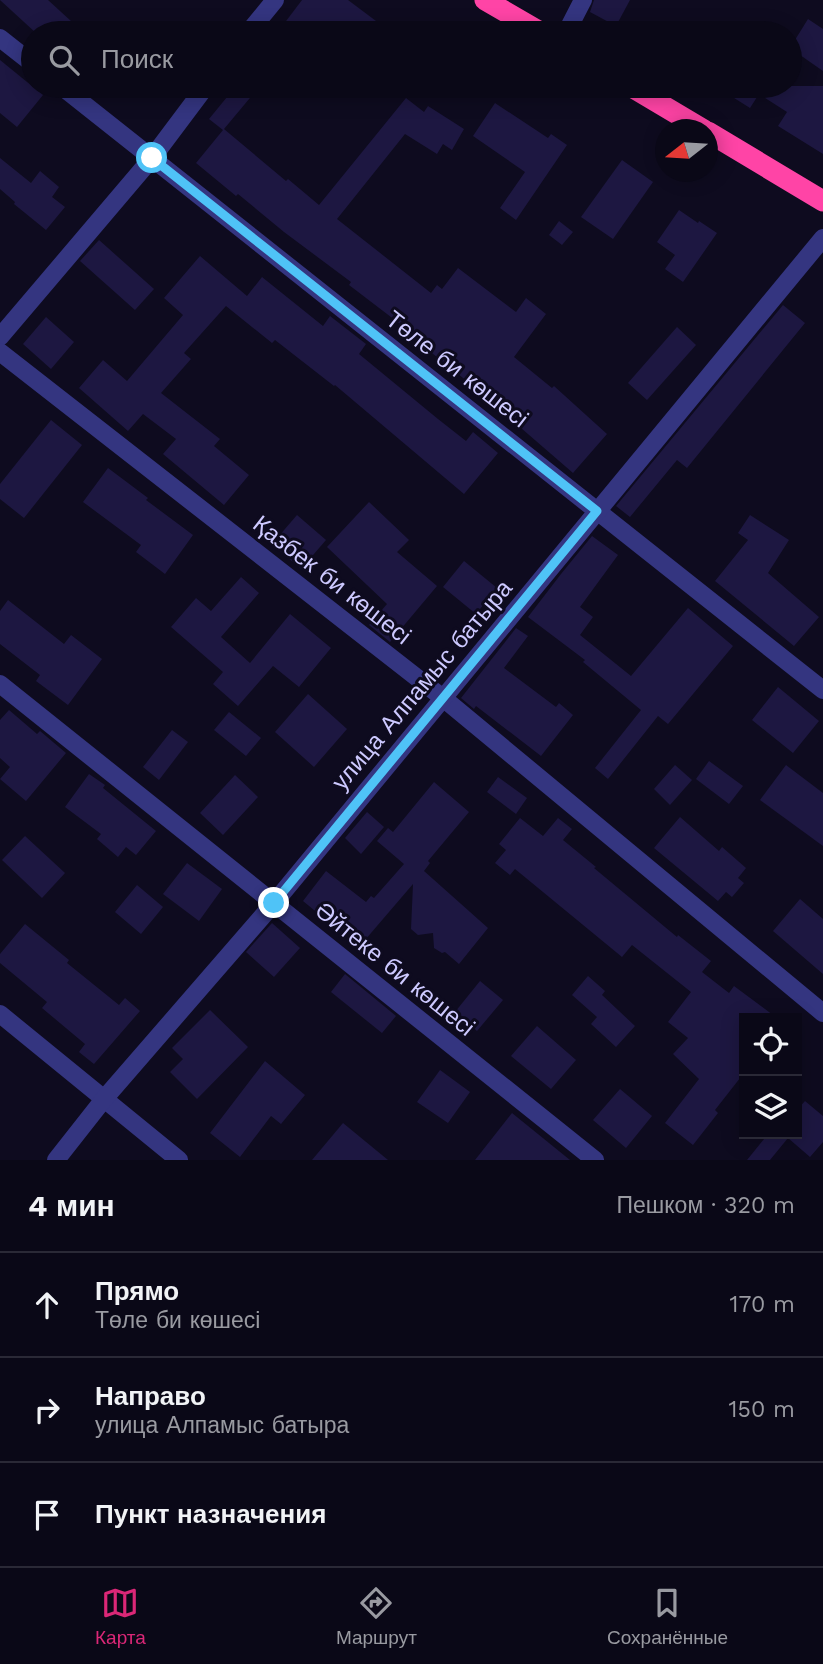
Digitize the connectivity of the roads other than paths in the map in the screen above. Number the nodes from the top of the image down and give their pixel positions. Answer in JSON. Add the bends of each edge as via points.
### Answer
{"nodes":[{"id":1,"x":275,"y":0,"type":"edge"},
{"id":2,"x":485,"y":0,"type":"edge"},
{"id":3,"x":583,"y":0,"type":"edge"},
{"id":4,"x":258,"y":21,"type":"edge"},
{"id":5,"x":521,"y":21,"type":"edge"},
{"id":6,"x":572,"y":21,"type":"edge"},
{"id":7,"x":0,"y":38,"type":"edge"},
{"id":8,"x":21,"y":55,"type":"edge"},
{"id":9,"x":76,"y":98,"type":"edge"},
{"id":10,"x":197,"y":98,"type":"edge"},
{"id":11,"x":650,"y":98,"type":"edge"},
{"id":12,"x":686,"y":119,"type":"edge"},
{"id":13,"x":718,"y":138,"type":"edge"},
{"id":14,"x":152,"y":158,"type":"junction"},
{"id":15,"x":823,"y":201,"type":"edge"},
{"id":16,"x":823,"y":238,"type":"edge"},
{"id":17,"x":0,"y":337,"type":"edge"},
{"id":18,"x":0,"y":352,"type":"edge"},
{"id":19,"x":597,"y":511,"type":"junction"},
{"id":20,"x":0,"y":684,"type":"edge"},
{"id":21,"x":823,"y":690,"type":"edge"},
{"id":22,"x":443,"y":698,"type":"junction"},
{"id":23,"x":274,"y":903,"type":"junction"},
{"id":24,"x":823,"y":1013,"type":"edge"},
{"id":25,"x":0,"y":1014,"type":"edge"},
{"id":26,"x":104,"y":1099,"type":"junction"},
{"id":27,"x":56,"y":1160,"type":"edge"},
{"id":28,"x":179,"y":1160,"type":"edge"},
{"id":29,"x":596,"y":1160,"type":"edge"}],
"edges":[{"from":1,"to":4,"type":"street"},
{"from":2,"to":5,"type":"highway"},
{"from":3,"to":6,"type":"street"},
{"from":7,"to":8,"type":"street"},
{"from":9,"to":14,"type":"street","name":"Төле би көшесі"},
{"from":10,"to":14,"type":"street"},
{"from":11,"to":12,"type":"highway"},
{"from":13,"to":15,"type":"highway"},
{"from":14,"to":17,"type":"street"},
{"from":14,"to":19,"type":"street","name":"Төле би көшесі"},
{"from":16,"to":19,"type":"street","name":"улица Алпамыс батыра"},
{"from":18,"to":22,"type":"street","name":"Қазбек би көшесі"},
{"from":19,"to":21,"type":"street","name":"Төле би көшесі"},
{"from":19,"to":22,"type":"street","name":"улица Алпамыс батыра"},
{"from":20,"to":23,"type":"street","name":"Әйтеке би көшесі"},
{"from":22,"to":23,"type":"street","name":"улица Алпамыс батыра"},
{"from":22,"to":24,"type":"street","name":"Қазбек би көшесі"},
{"from":23,"to":26,"type":"street","name":"улица Алпамыс батыра"},
{"from":23,"to":29,"type":"street","name":"Әйтеке би көшесі"},
{"from":25,"to":26,"type":"street"},
{"from":26,"to":27,"type":"street","name":"улица Алпамыс батыра"},
{"from":26,"to":28,"type":"street"}]}
